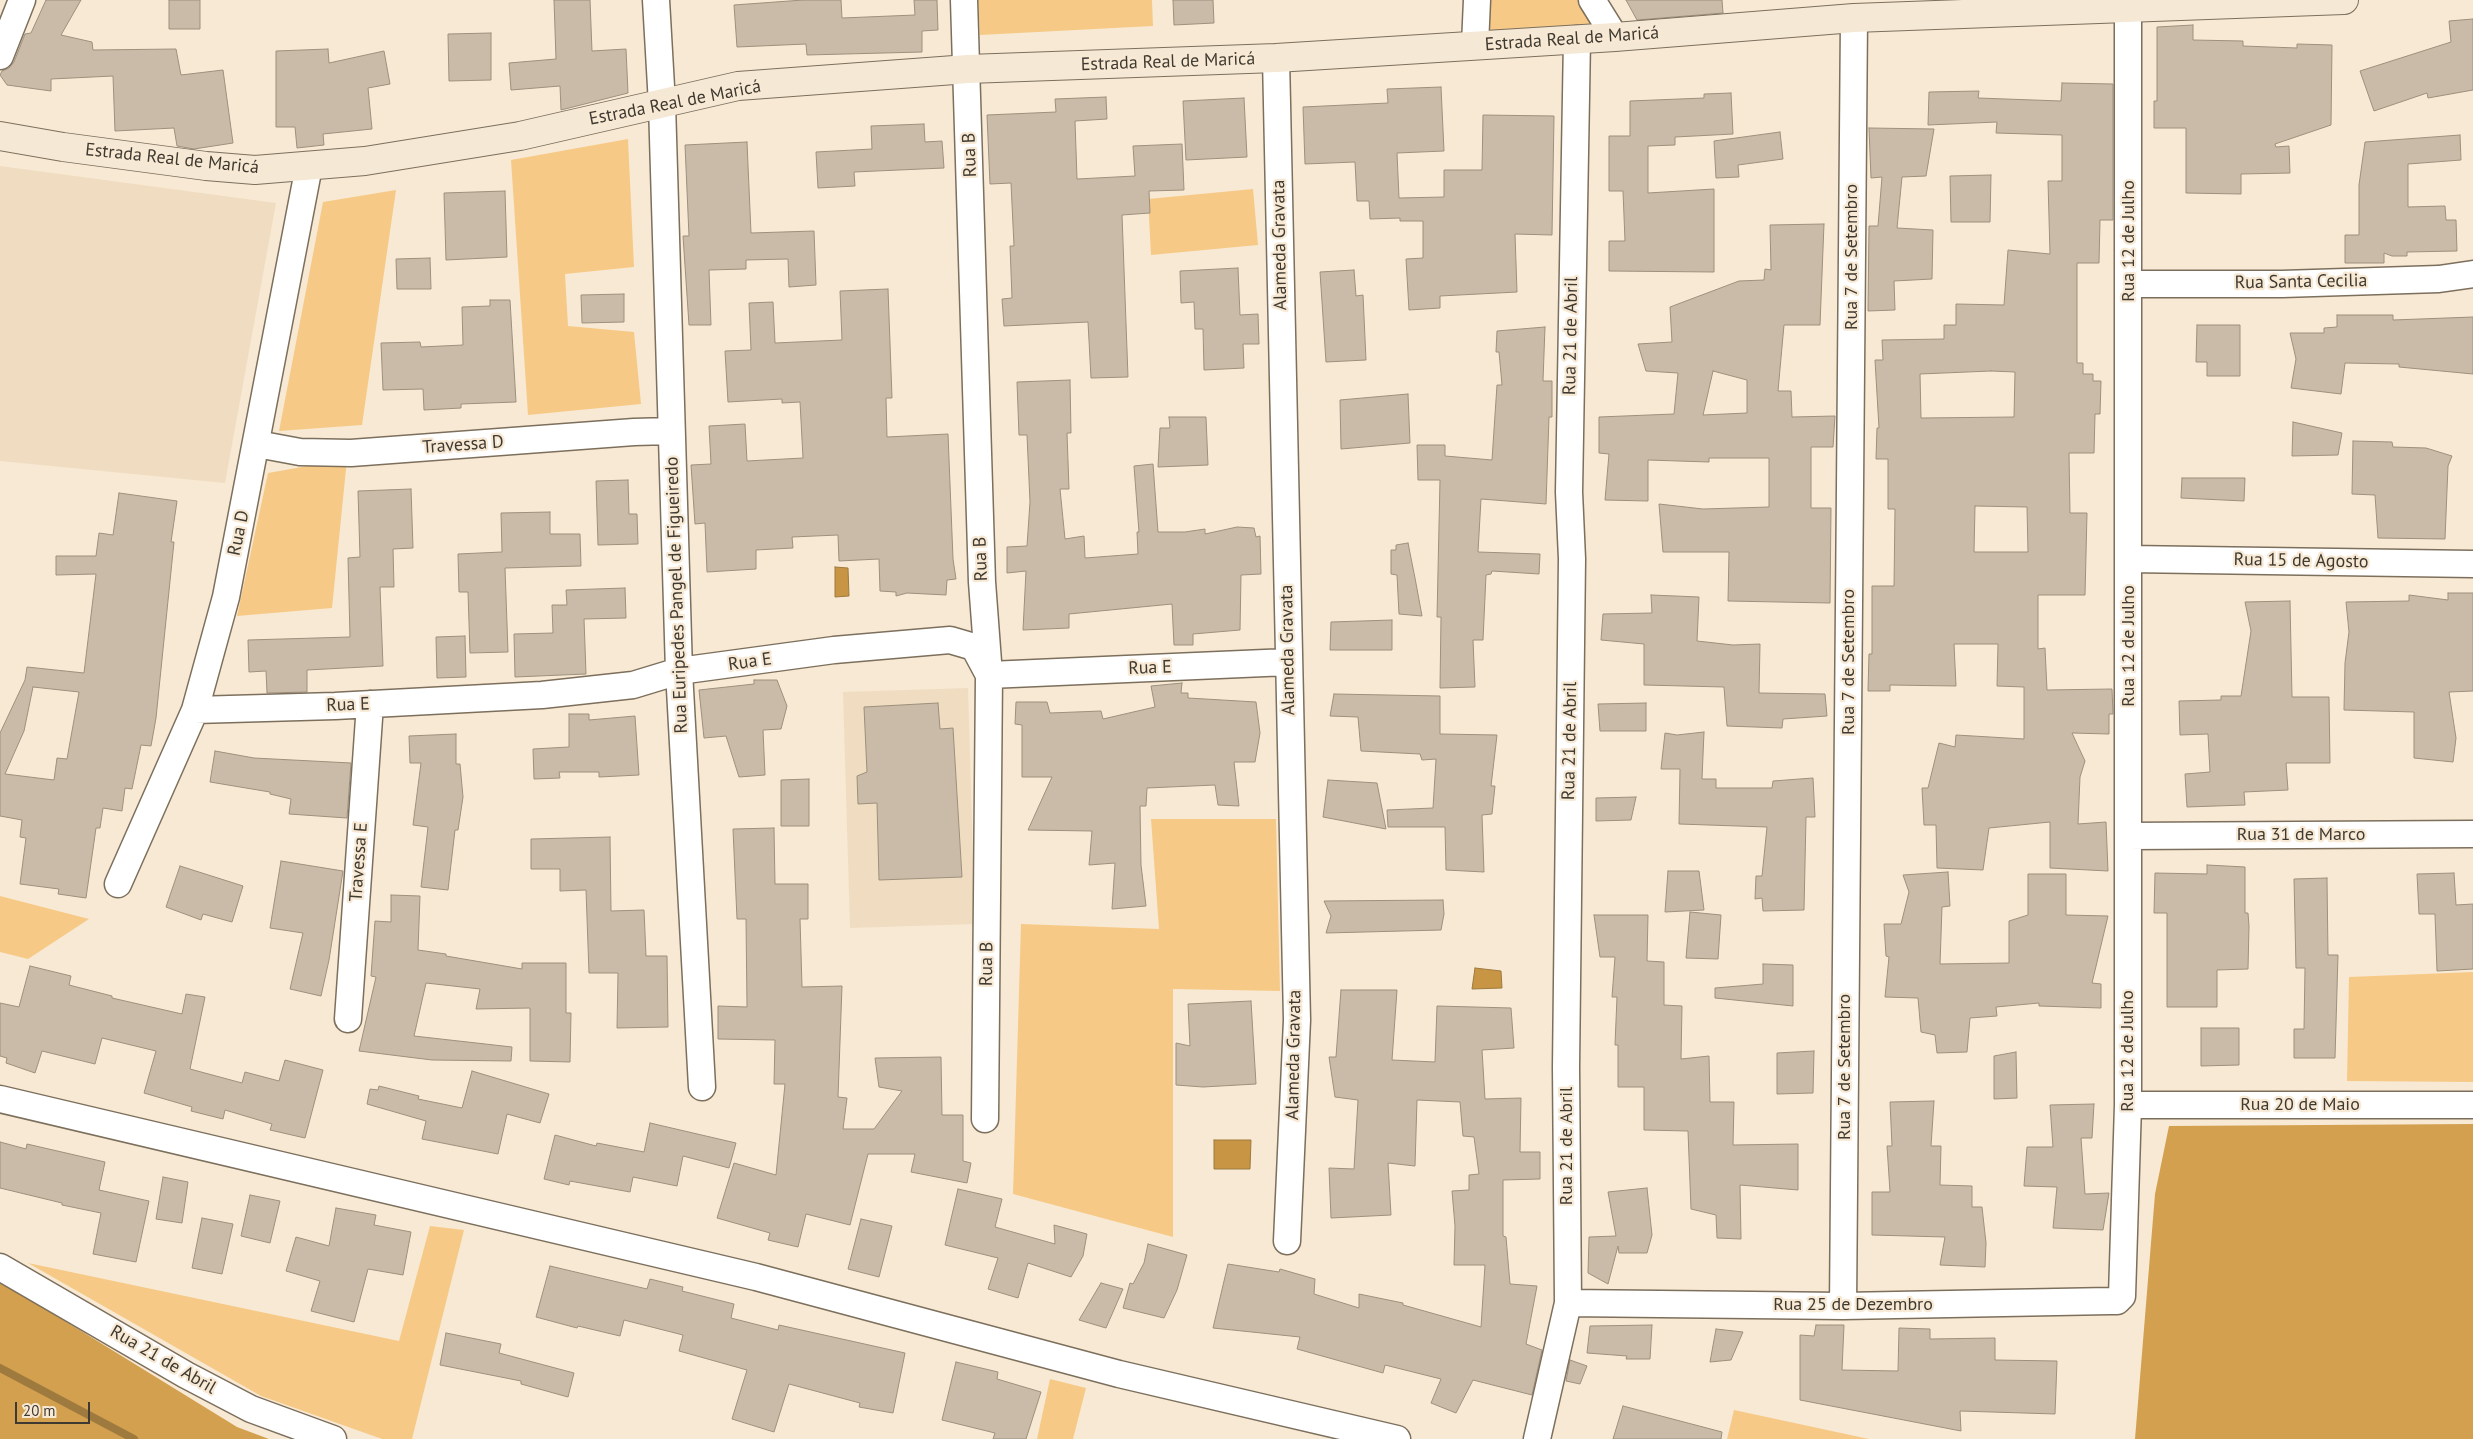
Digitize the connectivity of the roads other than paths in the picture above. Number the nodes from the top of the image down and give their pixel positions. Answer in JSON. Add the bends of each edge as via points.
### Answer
{"nodes":[{"id":1,"x":22,"y":0,"type":"edge"},
{"id":2,"x":656,"y":0,"type":"edge"},
{"id":3,"x":964,"y":0,"type":"edge"},
{"id":4,"x":1477,"y":0,"type":"edge"},
{"id":5,"x":1592,"y":0,"type":"edge"},
{"id":6,"x":2344,"y":0,"type":"edge"},
{"id":7,"x":1932,"y":8,"type":"edge"},
{"id":8,"x":1853,"y":9,"type":"edge"},
{"id":9,"x":2128,"y":9,"type":"junction"},
{"id":10,"x":1615,"y":37,"type":"junction"},
{"id":11,"x":1576,"y":39,"type":"junction"},
{"id":12,"x":1475,"y":46,"type":"junction"},
{"id":13,"x":0,"y":56,"type":"edge"},
{"id":14,"x":1276,"y":58,"type":"junction"},
{"id":15,"x":968,"y":69,"type":"junction"},
{"id":16,"x":662,"y":104,"type":"junction"},
{"id":17,"x":0,"y":136,"type":"edge"},
{"id":18,"x":309,"y":166,"type":"junction"},
{"id":19,"x":2473,"y":274,"type":"edge"},
{"id":20,"x":2129,"y":284,"type":"junction"},
{"id":21,"x":670,"y":431,"type":"junction"},
{"id":22,"x":257,"y":444,"type":"junction"},
{"id":23,"x":2129,"y":559,"type":"junction"},
{"id":24,"x":2473,"y":564,"type":"edge"},
{"id":25,"x":1288,"y":662,"type":"junction"},
{"id":26,"x":679,"y":671,"type":"junction"},
{"id":27,"x":989,"y":675,"type":"junction"},
{"id":28,"x":370,"y":704,"type":"junction"},
{"id":29,"x":196,"y":710,"type":"junction"},
{"id":30,"x":2473,"y":834,"type":"edge"},
{"id":31,"x":2128,"y":836,"type":"junction"},
{"id":32,"x":118,"y":884,"type":"dead end"},
{"id":33,"x":348,"y":1019,"type":"dead end"},
{"id":34,"x":702,"y":1087,"type":"dead end"},
{"id":35,"x":0,"y":1099,"type":"edge"},
{"id":36,"x":2128,"y":1105,"type":"junction"},
{"id":37,"x":2473,"y":1105,"type":"edge"},
{"id":38,"x":985,"y":1119,"type":"dead end"},
{"id":39,"x":1287,"y":1241,"type":"dead end"},
{"id":40,"x":0,"y":1267,"type":"edge"},
{"id":41,"x":2122,"y":1282,"type":"joint"},
{"id":42,"x":1568,"y":1303,"type":"junction"},
{"id":43,"x":1843,"y":1306,"type":"junction"},
{"id":44,"x":333,"y":1439,"type":"edge"},
{"id":45,"x":1397,"y":1439,"type":"edge"},
{"id":46,"x":1537,"y":1439,"type":"edge"}],
"edges":[{"from":1,"to":13,"type":"street"},
{"from":2,"to":16,"type":"street","name":"Rua Euripedes Pangel de Figueiredo"},
{"from":3,"to":15,"type":"street","name":"Rua B"},
{"from":4,"to":12,"type":"street"},
{"from":5,"to":10,"type":"street"},
{"from":6,"to":9,"type":"main road","name":"Estrada Real de Maricá"},
{"from":7,"to":8,"type":"main road","name":"Estrada Real de Maricá"},
{"from":7,"to":9,"type":"main road","name":"Estrada Real de Maricá"},
{"from":8,"to":10,"type":"main road","name":"Estrada Real de Maricá"},
{"from":8,"to":43,"type":"street","name":"Rua 7 de Setembro"},
{"from":9,"to":20,"type":"street","name":"Rua 12 de Julho"},
{"from":10,"to":11,"type":"main road","name":"Estrada Real de Maricá"},
{"from":11,"to":12,"type":"main road","name":"Estrada Real de Maricá"},
{"from":11,"to":42,"type":"street","name":"Rua 21 de Abril","via":[[1569,492],[1572,559],[1566,1067]]},
{"from":12,"to":14,"type":"main road","name":"Estrada Real de Maricá"},
{"from":14,"to":15,"type":"main road","name":"Estrada Real de Maricá"},
{"from":14,"to":25,"type":"street","name":"Alameda Gravata"},
{"from":15,"to":16,"type":"main road","name":"Estrada Real de Maricá","via":[[738,86]]},
{"from":15,"to":27,"type":"street","name":"Rua B","via":[[982,582]]},
{"from":16,"to":18,"type":"main road","name":"Estrada Real de Maricá","via":[[520,136],[365,161]]},
{"from":16,"to":21,"type":"street","name":"Rua Euripedes Pangel de Figueiredo"},
{"from":17,"to":18,"type":"main road","name":"Estrada Real de Maricá","via":[[206,166],[255,170]]},
{"from":18,"to":22,"type":"street","name":"Rua D"},
{"from":19,"to":20,"type":"street","name":"Rua Santa Cecilia","via":[[2439,279],[2282,284]]},
{"from":20,"to":23,"type":"street","name":"Rua 12 de Julho"},
{"from":21,"to":22,"type":"street","name":"Travessa D","via":[[351,453],[300,452]]},
{"from":21,"to":26,"type":"street","name":"Rua Euripedes Pangel de Figueiredo"},
{"from":22,"to":29,"type":"street","name":"Rua D","via":[[226,597]]},
{"from":23,"to":24,"type":"street","name":"Rua 15 de Agosto"},
{"from":23,"to":31,"type":"street","name":"Rua 12 de Julho"},
{"from":25,"to":27,"type":"street","name":"Rua E"},
{"from":25,"to":39,"type":"street","name":"Alameda Gravata","via":[[1297,1020]]},
{"from":26,"to":27,"type":"street","name":"Rua E","via":[[834,650],[950,640],[974,647]]},
{"from":26,"to":28,"type":"street","name":"Rua E","via":[[633,685],[542,695]]},
{"from":26,"to":34,"type":"street","name":"Rua Euripedes Pangel de Figueiredo"},
{"from":27,"to":38,"type":"street","name":"Rua B"},
{"from":28,"to":29,"type":"street","name":"Rua E"},
{"from":28,"to":33,"type":"street","name":"Travessa E"},
{"from":29,"to":32,"type":"street","name":"Rua D"},
{"from":30,"to":31,"type":"street","name":"Rua 31 de Marco"},
{"from":31,"to":36,"type":"street","name":"Rua 12 de Julho"},
{"from":35,"to":45,"type":"street","via":[[747,1275],[1119,1374]]},
{"from":36,"to":37,"type":"street","name":"Rua 20 de Maio"},
{"from":36,"to":41,"type":"street","name":"Rua 12 de Julho"},
{"from":40,"to":44,"type":"street","name":"Rua 21 de Abril","via":[[186,1376],[251,1409]]},
{"from":41,"to":43,"type":"street","name":"Rua 25 de Dezembro","via":[[2122,1296],[2117,1301]]},
{"from":42,"to":43,"type":"street","name":"Rua 25 de Dezembro"},
{"from":42,"to":46,"type":"street","name":"Rua 21 de Abril"}]}
